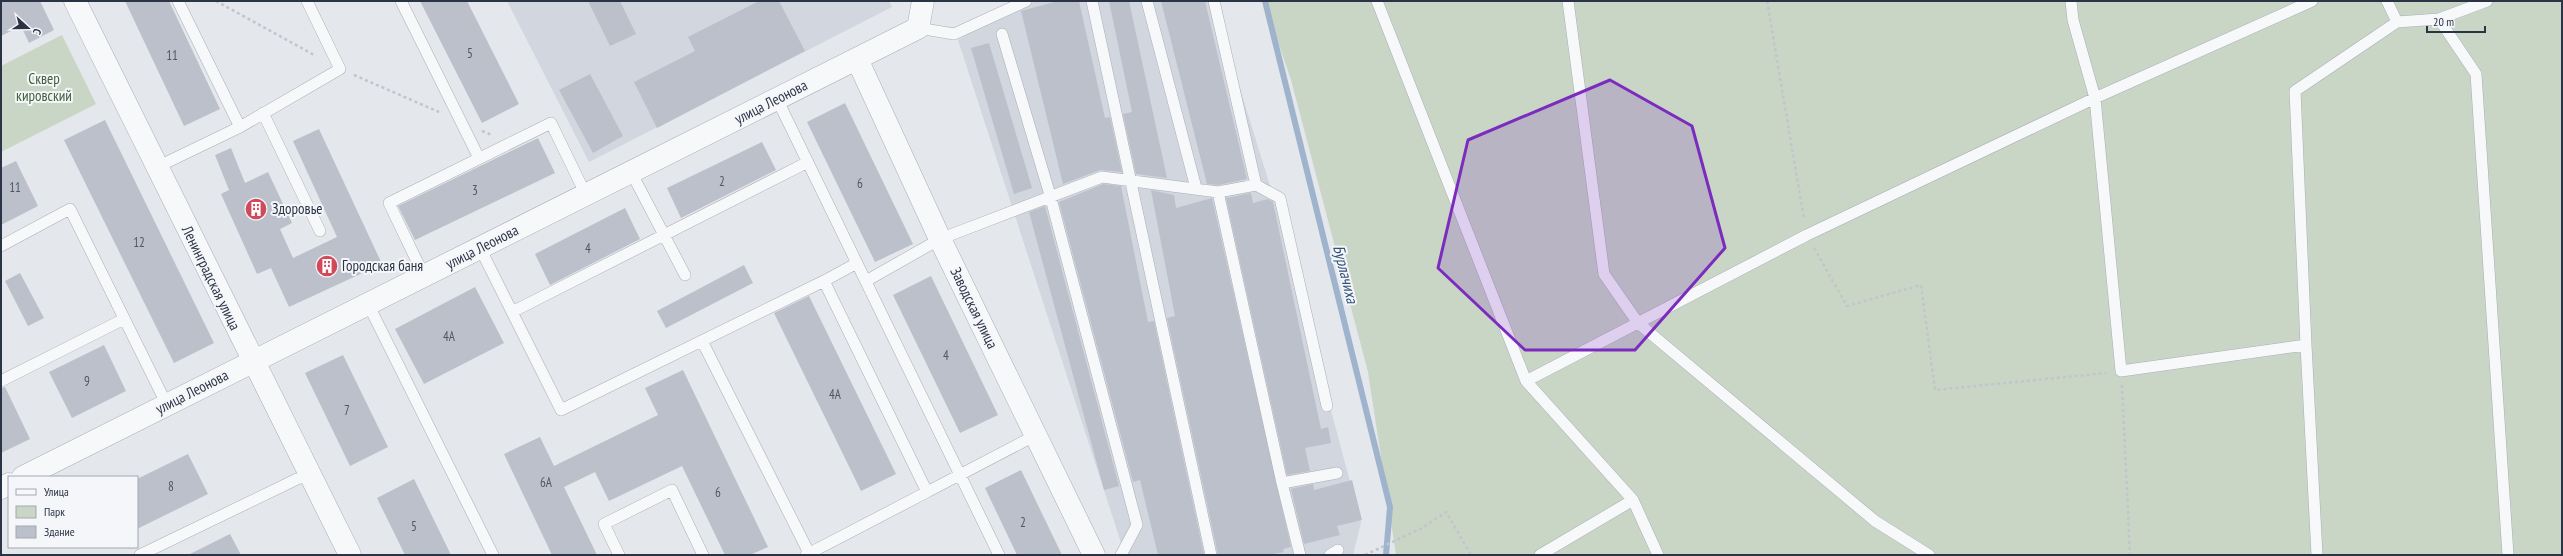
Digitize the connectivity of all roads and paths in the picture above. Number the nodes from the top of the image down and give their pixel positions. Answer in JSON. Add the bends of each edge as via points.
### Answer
{"nodes":[{"id":1,"x":75,"y":1,"type":"edge"},
{"id":2,"x":178,"y":1,"type":"edge"},
{"id":3,"x":216,"y":1,"type":"edge"},
{"id":4,"x":307,"y":1,"type":"edge"},
{"id":5,"x":401,"y":1,"type":"edge"},
{"id":6,"x":923,"y":1,"type":"edge"},
{"id":7,"x":1026,"y":1,"type":"edge"},
{"id":8,"x":1092,"y":1,"type":"edge"},
{"id":9,"x":1147,"y":1,"type":"edge"},
{"id":10,"x":1214,"y":1,"type":"edge"},
{"id":11,"x":1377,"y":1,"type":"edge"},
{"id":12,"x":1568,"y":1,"type":"edge"},
{"id":13,"x":1767,"y":1,"type":"edge"},
{"id":14,"x":2071,"y":1,"type":"edge"},
{"id":15,"x":2312,"y":1,"type":"edge"},
{"id":16,"x":2387,"y":1,"type":"edge"},
{"id":17,"x":2487,"y":1,"type":"edge"},
{"id":18,"x":2439,"y":19,"type":"junction"},
{"id":19,"x":2397,"y":22,"type":"junction"},
{"id":20,"x":918,"y":28,"type":"junction"},
{"id":21,"x":1002,"y":34,"type":"dead end"},
{"id":22,"x":857,"y":59,"type":"junction"},
{"id":23,"x":340,"y":69,"type":"junction"},
{"id":24,"x":2095,"y":98,"type":"junction"},
{"id":25,"x":777,"y":99,"type":"junction"},
{"id":26,"x":263,"y":113,"type":"junction"},
{"id":27,"x":461,"y":122,"type":"junction"},
{"id":28,"x":240,"y":127,"type":"junction"},
{"id":29,"x":510,"y":143,"type":"junction"},
{"id":30,"x":479,"y":158,"type":"junction"},
{"id":31,"x":808,"y":162,"type":"junction"},
{"id":32,"x":157,"y":167,"type":"junction"},
{"id":33,"x":631,"y":172,"type":"junction"},
{"id":34,"x":1129,"y":182,"type":"junction"},
{"id":35,"x":1256,"y":185,"type":"junction"},
{"id":36,"x":1196,"y":188,"type":"junction"},
{"id":37,"x":1218,"y":192,"type":"junction"},
{"id":38,"x":586,"y":195,"type":"junction"},
{"id":39,"x":1050,"y":196,"type":"junction"},
{"id":40,"x":320,"y":231,"type":"dead end"},
{"id":41,"x":664,"y":235,"type":"junction"},
{"id":42,"x":1807,"y":235,"type":"junction"},
{"id":43,"x":940,"y":239,"type":"junction"},
{"id":44,"x":1,"y":246,"type":"edge"},
{"id":45,"x":480,"y":248,"type":"junction"},
{"id":46,"x":857,"y":263,"type":"junction"},
{"id":47,"x":685,"y":275,"type":"dead end"},
{"id":48,"x":424,"y":276,"type":"junction"},
{"id":49,"x":824,"y":281,"type":"junction"},
{"id":50,"x":866,"y":281,"type":"junction"},
{"id":51,"x":368,"y":304,"type":"junction"},
{"id":52,"x":512,"y":312,"type":"junction"},
{"id":53,"x":124,"y":319,"type":"junction"},
{"id":54,"x":1638,"y":323,"type":"junction"},
{"id":55,"x":702,"y":341,"type":"junction"},
{"id":56,"x":2306,"y":345,"type":"junction"},
{"id":57,"x":252,"y":361,"type":"junction"},
{"id":58,"x":2121,"y":372,"type":"junction"},
{"id":59,"x":1,"y":381,"type":"edge"},
{"id":60,"x":1526,"y":381,"type":"junction"},
{"id":61,"x":167,"y":405,"type":"junction"},
{"id":62,"x":1327,"y":406,"type":"dead end"},
{"id":63,"x":1036,"y":435,"type":"junction"},
{"id":64,"x":960,"y":474,"type":"junction"},
{"id":65,"x":1337,"y":474,"type":"dead end"},
{"id":66,"x":25,"y":476,"type":"edge"},
{"id":67,"x":308,"y":476,"type":"junction"},
{"id":68,"x":1282,"y":483,"type":"junction"},
{"id":69,"x":927,"y":492,"type":"junction"},
{"id":70,"x":1633,"y":500,"type":"junction"},
{"id":71,"x":808,"y":554,"type":"edge"},
{"id":72,"x":140,"y":555,"type":"edge"},
{"id":73,"x":350,"y":555,"type":"edge"},
{"id":74,"x":493,"y":555,"type":"edge"},
{"id":75,"x":619,"y":555,"type":"edge"},
{"id":76,"x":703,"y":555,"type":"edge"},
{"id":77,"x":999,"y":555,"type":"edge"},
{"id":78,"x":1094,"y":555,"type":"edge"},
{"id":79,"x":1121,"y":555,"type":"edge"},
{"id":80,"x":1211,"y":555,"type":"edge"},
{"id":81,"x":1300,"y":555,"type":"edge"},
{"id":82,"x":1365,"y":555,"type":"edge"},
{"id":83,"x":1472,"y":555,"type":"edge"},
{"id":84,"x":1540,"y":555,"type":"edge"},
{"id":85,"x":1658,"y":555,"type":"edge"},
{"id":86,"x":1929,"y":555,"type":"edge"},
{"id":87,"x":2130,"y":555,"type":"edge"},
{"id":88,"x":2317,"y":555,"type":"edge"},
{"id":89,"x":2508,"y":555,"type":"edge"}],
"edges":[{"from":1,"to":32,"type":"street","name":"Ленинградская улица"},
{"from":2,"to":28,"type":"lane"},
{"from":3,"to":23,"type":"path"},
{"from":4,"to":23,"type":"lane"},
{"from":5,"to":27,"type":"lane"},
{"from":6,"to":20,"type":"street"},
{"from":7,"to":20,"type":"lane","via":[[954,34]]},
{"from":8,"to":34,"type":"lane"},
{"from":9,"to":36,"type":"lane"},
{"from":10,"to":35,"type":"lane"},
{"from":11,"to":60,"type":"lane"},
{"from":12,"to":54,"type":"lane","via":[[1604,274]]},
{"from":13,"to":42,"type":"path"},
{"from":14,"to":24,"type":"lane","via":[[2073,20]]},
{"from":15,"to":24,"type":"lane"},
{"from":16,"to":19,"type":"lane"},
{"from":17,"to":18,"type":"lane"},
{"from":18,"to":19,"type":"lane"},
{"from":18,"to":89,"type":"lane","via":[[2476,74]]},
{"from":19,"to":56,"type":"lane","via":[[2295,91]]},
{"from":20,"to":22,"type":"street","name":"улица Леонова"},
{"from":21,"to":39,"type":"lane"},
{"from":22,"to":25,"type":"street","name":"улица Леонова"},
{"from":22,"to":43,"type":"street","name":"Заводская улица"},
{"from":23,"to":26,"type":"lane"},
{"from":23,"to":27,"type":"path"},
{"from":24,"to":42,"type":"lane"},
{"from":24,"to":58,"type":"lane"},
{"from":25,"to":31,"type":"lane"},
{"from":25,"to":33,"type":"street","name":"улица Леонова"},
{"from":26,"to":28,"type":"lane"},
{"from":26,"to":40,"type":"lane"},
{"from":27,"to":29,"type":"path"},
{"from":27,"to":30,"type":"lane"},
{"from":28,"to":32,"type":"lane"},
{"from":29,"to":30,"type":"lane"},
{"from":29,"to":38,"type":"lane","via":[[551,123]]},
{"from":30,"to":48,"type":"lane","via":[[389,203]]},
{"from":31,"to":41,"type":"lane"},
{"from":31,"to":46,"type":"lane"},
{"from":32,"to":57,"type":"street","name":"Ленинградская улица"},
{"from":33,"to":38,"type":"street","name":"улица Леонова"},
{"from":33,"to":41,"type":"lane"},
{"from":34,"to":36,"type":"lane"},
{"from":34,"to":39,"type":"lane","via":[[1102,177]]},
{"from":34,"to":80,"type":"lane"},
{"from":35,"to":37,"type":"lane"},
{"from":35,"to":62,"type":"lane","via":[[1280,198]]},
{"from":36,"to":37,"type":"lane"},
{"from":37,"to":68,"type":"lane"},
{"from":38,"to":45,"type":"street","name":"улица Леонова"},
{"from":39,"to":43,"type":"lane"},
{"from":39,"to":79,"type":"lane","via":[[1137,525]]},
{"from":41,"to":47,"type":"lane"},
{"from":41,"to":52,"type":"lane"},
{"from":42,"to":54,"type":"lane"},
{"from":42,"to":58,"type":"path","via":[[1847,306],[1920,285],[1935,390]]},
{"from":43,"to":50,"type":"lane"},
{"from":43,"to":63,"type":"street","name":"Заводская улица"},
{"from":44,"to":53,"type":"lane","via":[[70,209]]},
{"from":45,"to":48,"type":"street","name":"улица Леонова"},
{"from":45,"to":52,"type":"lane"},
{"from":46,"to":49,"type":"lane"},
{"from":46,"to":50,"type":"lane"},
{"from":48,"to":51,"type":"street","name":"улица Леонова"},
{"from":49,"to":55,"type":"lane"},
{"from":49,"to":69,"type":"lane"},
{"from":50,"to":64,"type":"lane"},
{"from":51,"to":57,"type":"street","name":"улица Леонова"},
{"from":51,"to":74,"type":"lane"},
{"from":52,"to":55,"type":"lane","via":[[561,410]]},
{"from":53,"to":59,"type":"lane"},
{"from":53,"to":61,"type":"lane"},
{"from":54,"to":60,"type":"lane"},
{"from":54,"to":86,"type":"lane","via":[[1875,521]]},
{"from":55,"to":71,"type":"lane"},
{"from":56,"to":58,"type":"lane"},
{"from":56,"to":88,"type":"lane"},
{"from":57,"to":61,"type":"street","name":"улица Леонова"},
{"from":57,"to":67,"type":"street","name":"Ленинградская улица"},
{"from":58,"to":87,"type":"path"},
{"from":60,"to":70,"type":"lane"},
{"from":61,"to":66,"type":"street","name":"улица Леонова"},
{"from":63,"to":64,"type":"lane"},
{"from":63,"to":78,"type":"street","name":"Заводская улица"},
{"from":64,"to":69,"type":"lane"},
{"from":64,"to":77,"type":"lane"},
{"from":65,"to":68,"type":"lane"},
{"from":67,"to":72,"type":"lane"},
{"from":67,"to":73,"type":"street","name":"Ленинградская улица"},
{"from":68,"to":81,"type":"lane"},
{"from":69,"to":71,"type":"lane"},
{"from":70,"to":84,"type":"lane"},
{"from":70,"to":85,"type":"lane"},
{"from":75,"to":76,"type":"lane","via":[[604,524],[672,490]]},
{"from":82,"to":83,"type":"path","via":[[1422,528],[1446,512]]}]}
